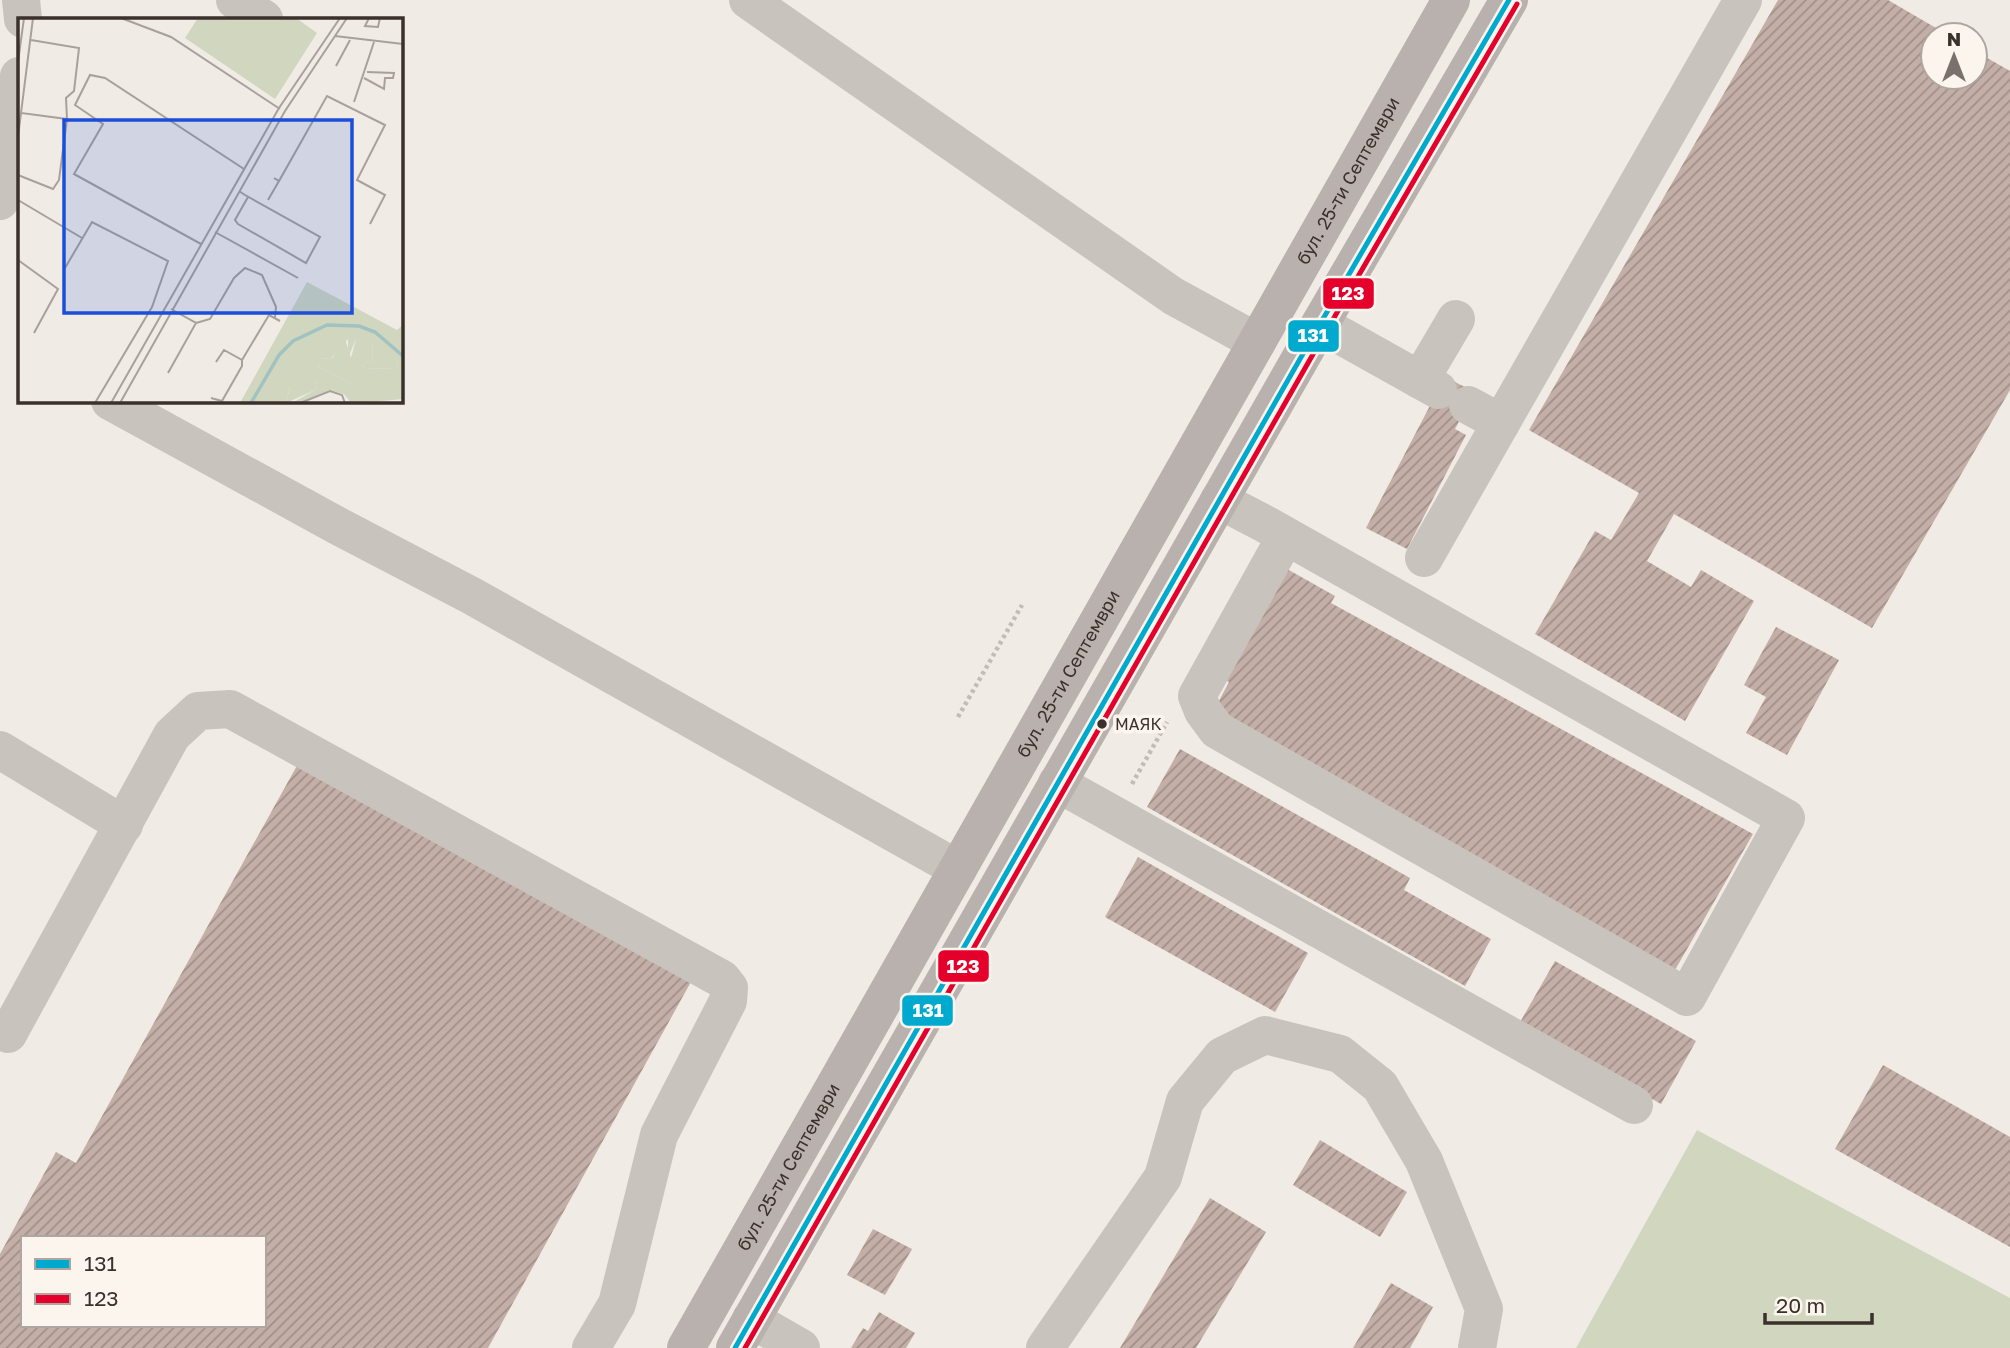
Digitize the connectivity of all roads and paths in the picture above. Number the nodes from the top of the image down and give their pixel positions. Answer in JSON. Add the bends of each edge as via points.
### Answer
{"nodes":[{"id":1,"x":21,"y":0,"type":"edge"},
{"id":2,"x":235,"y":0,"type":"edge"},
{"id":3,"x":748,"y":0,"type":"edge"},
{"id":4,"x":1451,"y":0,"type":"edge"},
{"id":5,"x":1509,"y":0,"type":"edge"},
{"id":6,"x":1743,"y":0,"type":"edge"},
{"id":7,"x":23,"y":18,"type":"edge"},
{"id":8,"x":262,"y":18,"type":"edge"},
{"id":9,"x":18,"y":83,"type":"edge"},
{"id":10,"x":0,"y":201,"type":"edge"},
{"id":11,"x":1456,"y":319,"type":"dead end"},
{"id":12,"x":1320,"y":324,"type":"junction"},
{"id":13,"x":1257,"y":342,"type":"junction"},
{"id":14,"x":1442,"y":391,"type":"junction"},
{"id":15,"x":112,"y":402,"type":"edge"},
{"id":16,"x":1501,"y":423,"type":"junction"},
{"id":17,"x":1219,"y":500,"type":"junction"},
{"id":18,"x":1286,"y":536,"type":"junction"},
{"id":19,"x":1424,"y":558,"type":"dead end"},
{"id":20,"x":1022,"y":605,"type":"dead end"},
{"id":21,"x":958,"y":717,"type":"dead end"},
{"id":22,"x":1160,"y":733,"type":"dead end"},
{"id":23,"x":0,"y":750,"type":"edge"},
{"id":24,"x":1142,"y":768,"type":"dead end"},
{"id":25,"x":1057,"y":783,"type":"junction"},
{"id":26,"x":124,"y":825,"type":"junction"},
{"id":27,"x":958,"y":869,"type":"junction"},
{"id":28,"x":8,"y":1034,"type":"dead end"},
{"id":29,"x":1634,"y":1105,"type":"dead end"},
{"id":30,"x":743,"y":1334,"type":"edge"},
{"id":31,"x":591,"y":1348,"type":"edge"},
{"id":32,"x":686,"y":1348,"type":"edge"},
{"id":33,"x":801,"y":1348,"type":"edge"},
{"id":34,"x":1045,"y":1348,"type":"edge"},
{"id":35,"x":1477,"y":1348,"type":"edge"}],
"edges":[{"from":1,"to":7,"type":"lane"},
{"from":2,"to":8,"type":"lane"},
{"from":3,"to":13,"type":"lane","via":[[1174,296]]},
{"from":4,"to":13,"type":"main road","name":"бул. 25-ти Септември"},
{"from":5,"to":12,"type":"main road"},
{"from":6,"to":16,"type":"lane"},
{"from":9,"to":10,"type":"lane"},
{"from":11,"to":14,"type":"lane"},
{"from":12,"to":14,"type":"lane"},
{"from":12,"to":17,"type":"main road"},
{"from":13,"to":27,"type":"main road","name":"бул. 25-ти Септември"},
{"from":14,"to":16,"type":"lane"},
{"from":15,"to":27,"type":"lane","via":[[472,596]]},
{"from":16,"to":19,"type":"lane"},
{"from":17,"to":18,"type":"lane"},
{"from":17,"to":25,"type":"main road"},
{"from":18,"to":18,"type":"lane","via":[[1786,818],[1687,997],[1217,730],[1197,696]]},
{"from":20,"to":21,"type":"path"},
{"from":22,"to":24,"type":"path"},
{"from":23,"to":26,"type":"lane"},
{"from":25,"to":29,"type":"lane"},
{"from":25,"to":30,"type":"main road"},
{"from":26,"to":28,"type":"lane"},
{"from":26,"to":31,"type":"lane","via":[[172,735],[198,710],[230,709],[722,979],[729,988],[728,1001],[659,1135],[617,1304]]},
{"from":27,"to":32,"type":"main road","name":"бул. 25-ти Септември"},
{"from":30,"to":33,"type":"lane"},
{"from":34,"to":35,"type":"lane","via":[[1163,1177],[1185,1101],[1222,1056],[1265,1035],[1340,1055],[1380,1086],[1424,1161],[1484,1310]]}]}
